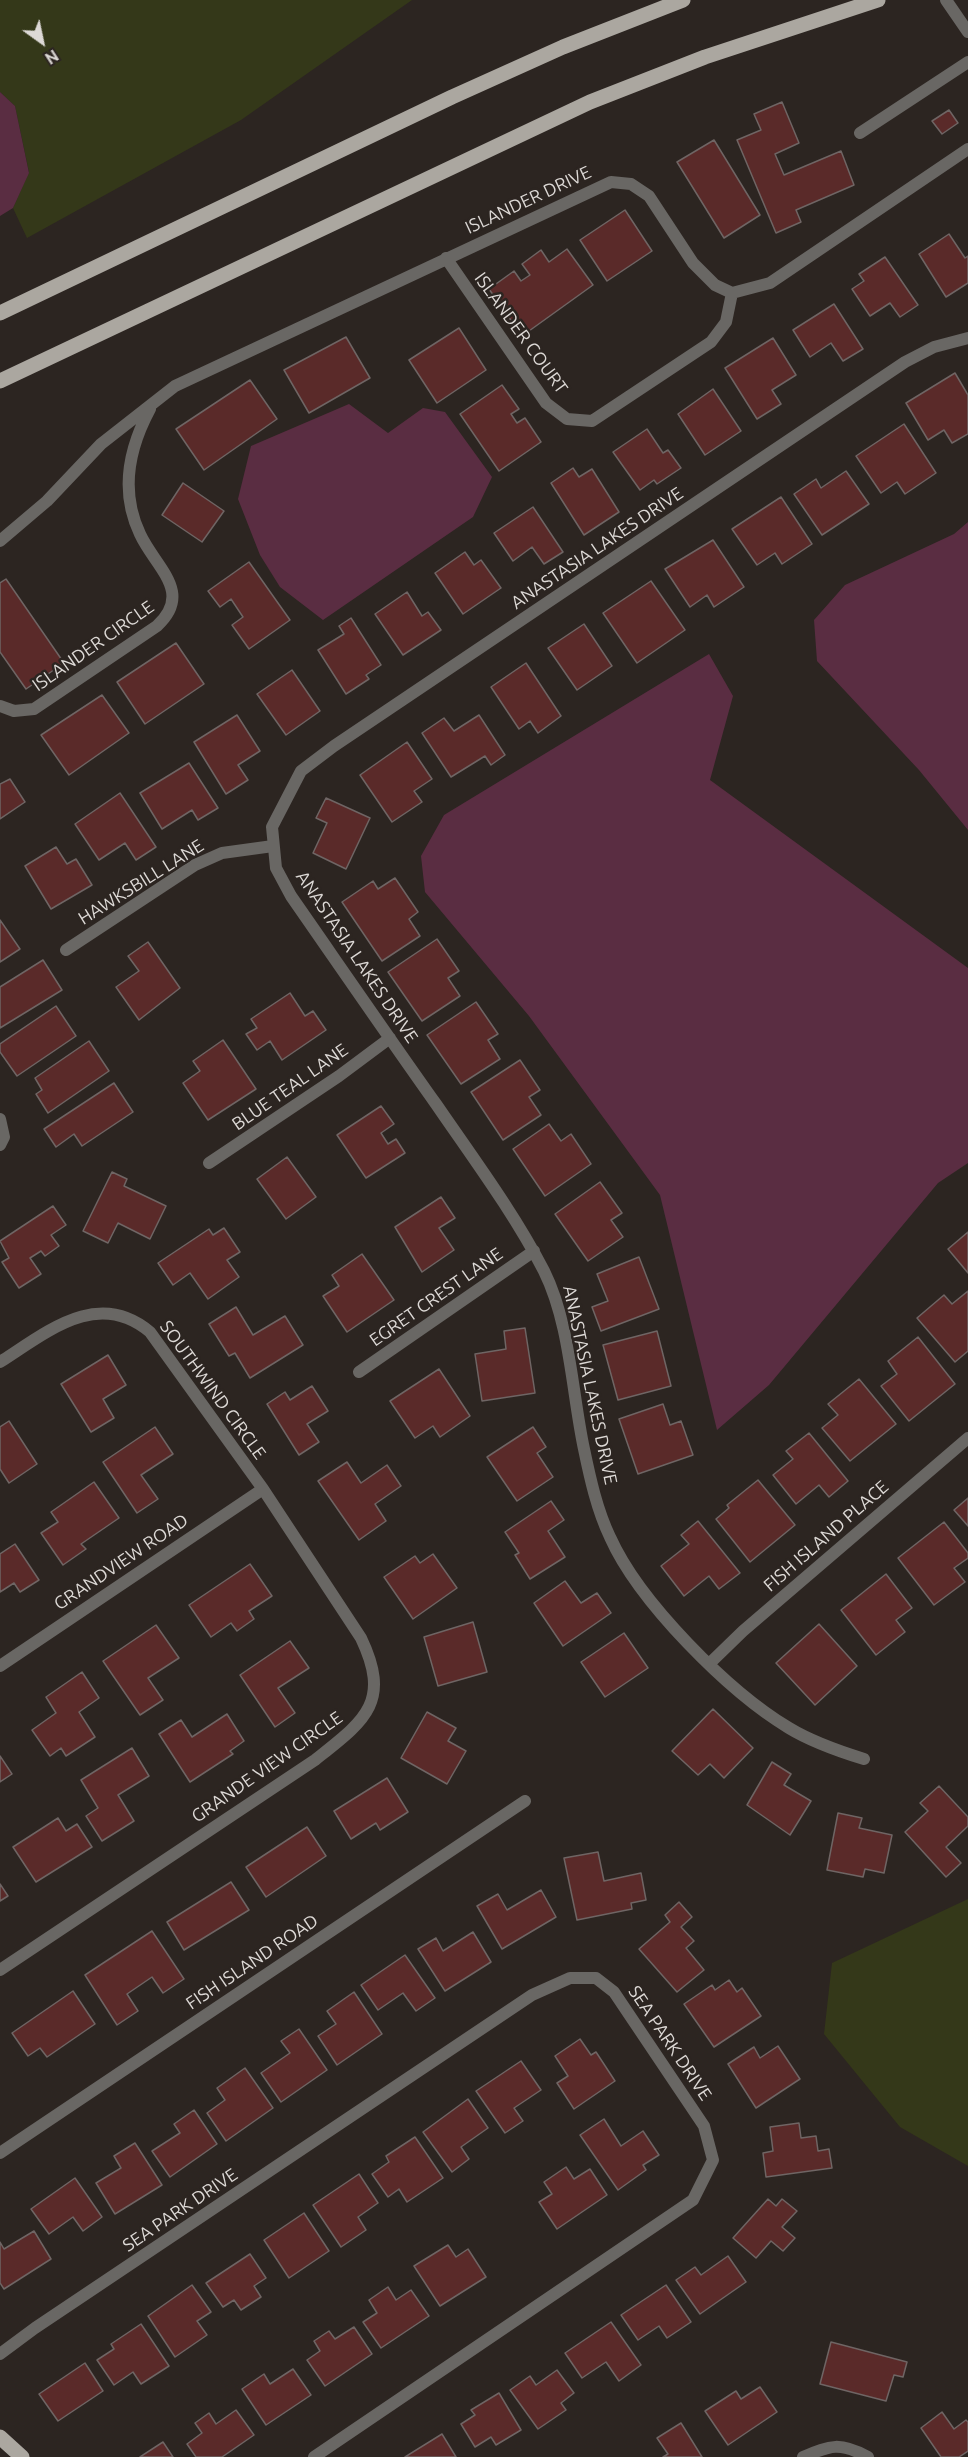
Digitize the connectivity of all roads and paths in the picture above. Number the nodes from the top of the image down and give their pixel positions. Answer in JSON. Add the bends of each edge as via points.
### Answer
{"nodes":[{"id":1,"x":683,"y":0,"type":"edge"},
{"id":2,"x":878,"y":0,"type":"edge"},
{"id":3,"x":946,"y":0,"type":"edge"},
{"id":4,"x":968,"y":32,"type":"edge"},
{"id":5,"x":968,"y":62,"type":"edge"},
{"id":6,"x":860,"y":133,"type":"dead end"},
{"id":7,"x":968,"y":149,"type":"edge"},
{"id":8,"x":446,"y":258,"type":"junction"},
{"id":9,"x":732,"y":293,"type":"junction"},
{"id":10,"x":0,"y":313,"type":"edge"},
{"id":11,"x":968,"y":338,"type":"edge"},
{"id":12,"x":0,"y":381,"type":"edge"},
{"id":13,"x":153,"y":403,"type":"junction"},
{"id":14,"x":0,"y":541,"type":"edge"},
{"id":15,"x":0,"y":706,"type":"edge"},
{"id":16,"x":273,"y":846,"type":"junction"},
{"id":17,"x":66,"y":950,"type":"dead end"},
{"id":18,"x":390,"y":1038,"type":"junction"},
{"id":19,"x":0,"y":1119,"type":"edge"},
{"id":20,"x":0,"y":1145,"type":"edge"},
{"id":21,"x":209,"y":1163,"type":"dead end"},
{"id":22,"x":534,"y":1251,"type":"junction"},
{"id":23,"x":0,"y":1362,"type":"edge"},
{"id":24,"x":359,"y":1372,"type":"dead end"},
{"id":25,"x":968,"y":1438,"type":"edge"},
{"id":26,"x":263,"y":1489,"type":"junction"},
{"id":27,"x":709,"y":1664,"type":"junction"},
{"id":28,"x":0,"y":1666,"type":"edge"},
{"id":29,"x":864,"y":1759,"type":"dead end"},
{"id":30,"x":525,"y":1801,"type":"dead end"},
{"id":31,"x":0,"y":1970,"type":"edge"},
{"id":32,"x":0,"y":2153,"type":"edge"},
{"id":33,"x":0,"y":2354,"type":"edge"},
{"id":34,"x":0,"y":2437,"type":"edge"},
{"id":35,"x":22,"y":2457,"type":"edge"},
{"id":36,"x":314,"y":2457,"type":"edge"},
{"id":37,"x":802,"y":2457,"type":"edge"},
{"id":38,"x":868,"y":2457,"type":"edge"}],
"edges":[{"from":1,"to":10,"type":"main road","via":[[563,47],[452,97]]},
{"from":2,"to":12,"type":"main road","via":[[705,57],[590,102]]},
{"from":3,"to":4,"type":"street"},
{"from":5,"to":6,"type":"street"},
{"from":7,"to":9,"type":"street","via":[[770,283]]},
{"from":8,"to":9,"type":"street","name":"ISLANDER DRIVE","via":[[611,182],[632,184],[649,196],[693,263],[715,285]]},
{"from":8,"to":9,"type":"street","name":"ISLANDER COURT","via":[[546,403],[567,419],[592,421],[711,342],[726,322]]},
{"from":8,"to":13,"type":"street","name":"ISLANDER DRIVE","via":[[175,386]]},
{"from":11,"to":16,"type":"street","name":"ANASTASIA LAKES DRIVE","via":[[934,347],[905,362],[334,746],[301,771],[272,827]]},
{"from":13,"to":14,"type":"street","via":[[101,444],[47,501]]},
{"from":13,"to":15,"type":"street","name":"ISLANDER CIRCLE","via":[[128,463],[139,534],[168,578],[174,596],[170,614],[34,709],[14,711]]},
{"from":16,"to":17,"type":"street","name":"HAWKSBILL LANE","via":[[222,853],[195,866]]},
{"from":16,"to":18,"type":"street","name":"ANASTASIA LAKES DRIVE","via":[[276,868],[291,896]]},
{"from":18,"to":21,"type":"street","name":"BLUE TEAL LANE"},
{"from":18,"to":22,"type":"street","name":"ANASTASIA LAKES DRIVE"},
{"from":19,"to":20,"type":"street","via":[[4,1137]]},
{"from":22,"to":24,"type":"street","name":"EGRET CREST LANE"},
{"from":22,"to":27,"type":"street","name":"ANASTASIA LAKES DRIVE","via":[[551,1285],[574,1380],[592,1485],[610,1538],[656,1608]]},
{"from":23,"to":26,"type":"street","name":"SOUTHWIND CIRCLE","via":[[63,1322],[100,1312],[134,1318],[179,1369]]},
{"from":25,"to":27,"type":"street","name":"FISH ISLAND PLACE","via":[[742,1631]]},
{"from":26,"to":28,"type":"street","name":"GRANDVIEW ROAD"},
{"from":26,"to":31,"type":"street","name":"GRANDE VIEW CIRCLE","via":[[373,1662],[375,1691],[358,1726],[315,1760]]},
{"from":27,"to":29,"type":"street","name":"ANASTASIA LAKES DRIVE","via":[[788,1728],[828,1748]]},
{"from":30,"to":32,"type":"street","name":"FISH ISLAND ROAD"},
{"from":33,"to":36,"type":"street","name":"SEA PARK DRIVE","via":[[532,1995],[570,1978],[596,1978],[614,1992],[704,2126],[713,2160],[693,2200]]},
{"from":34,"to":35,"type":"main road"},
{"from":37,"to":38,"type":"street","via":[[828,2446],[849,2447]]}]}
